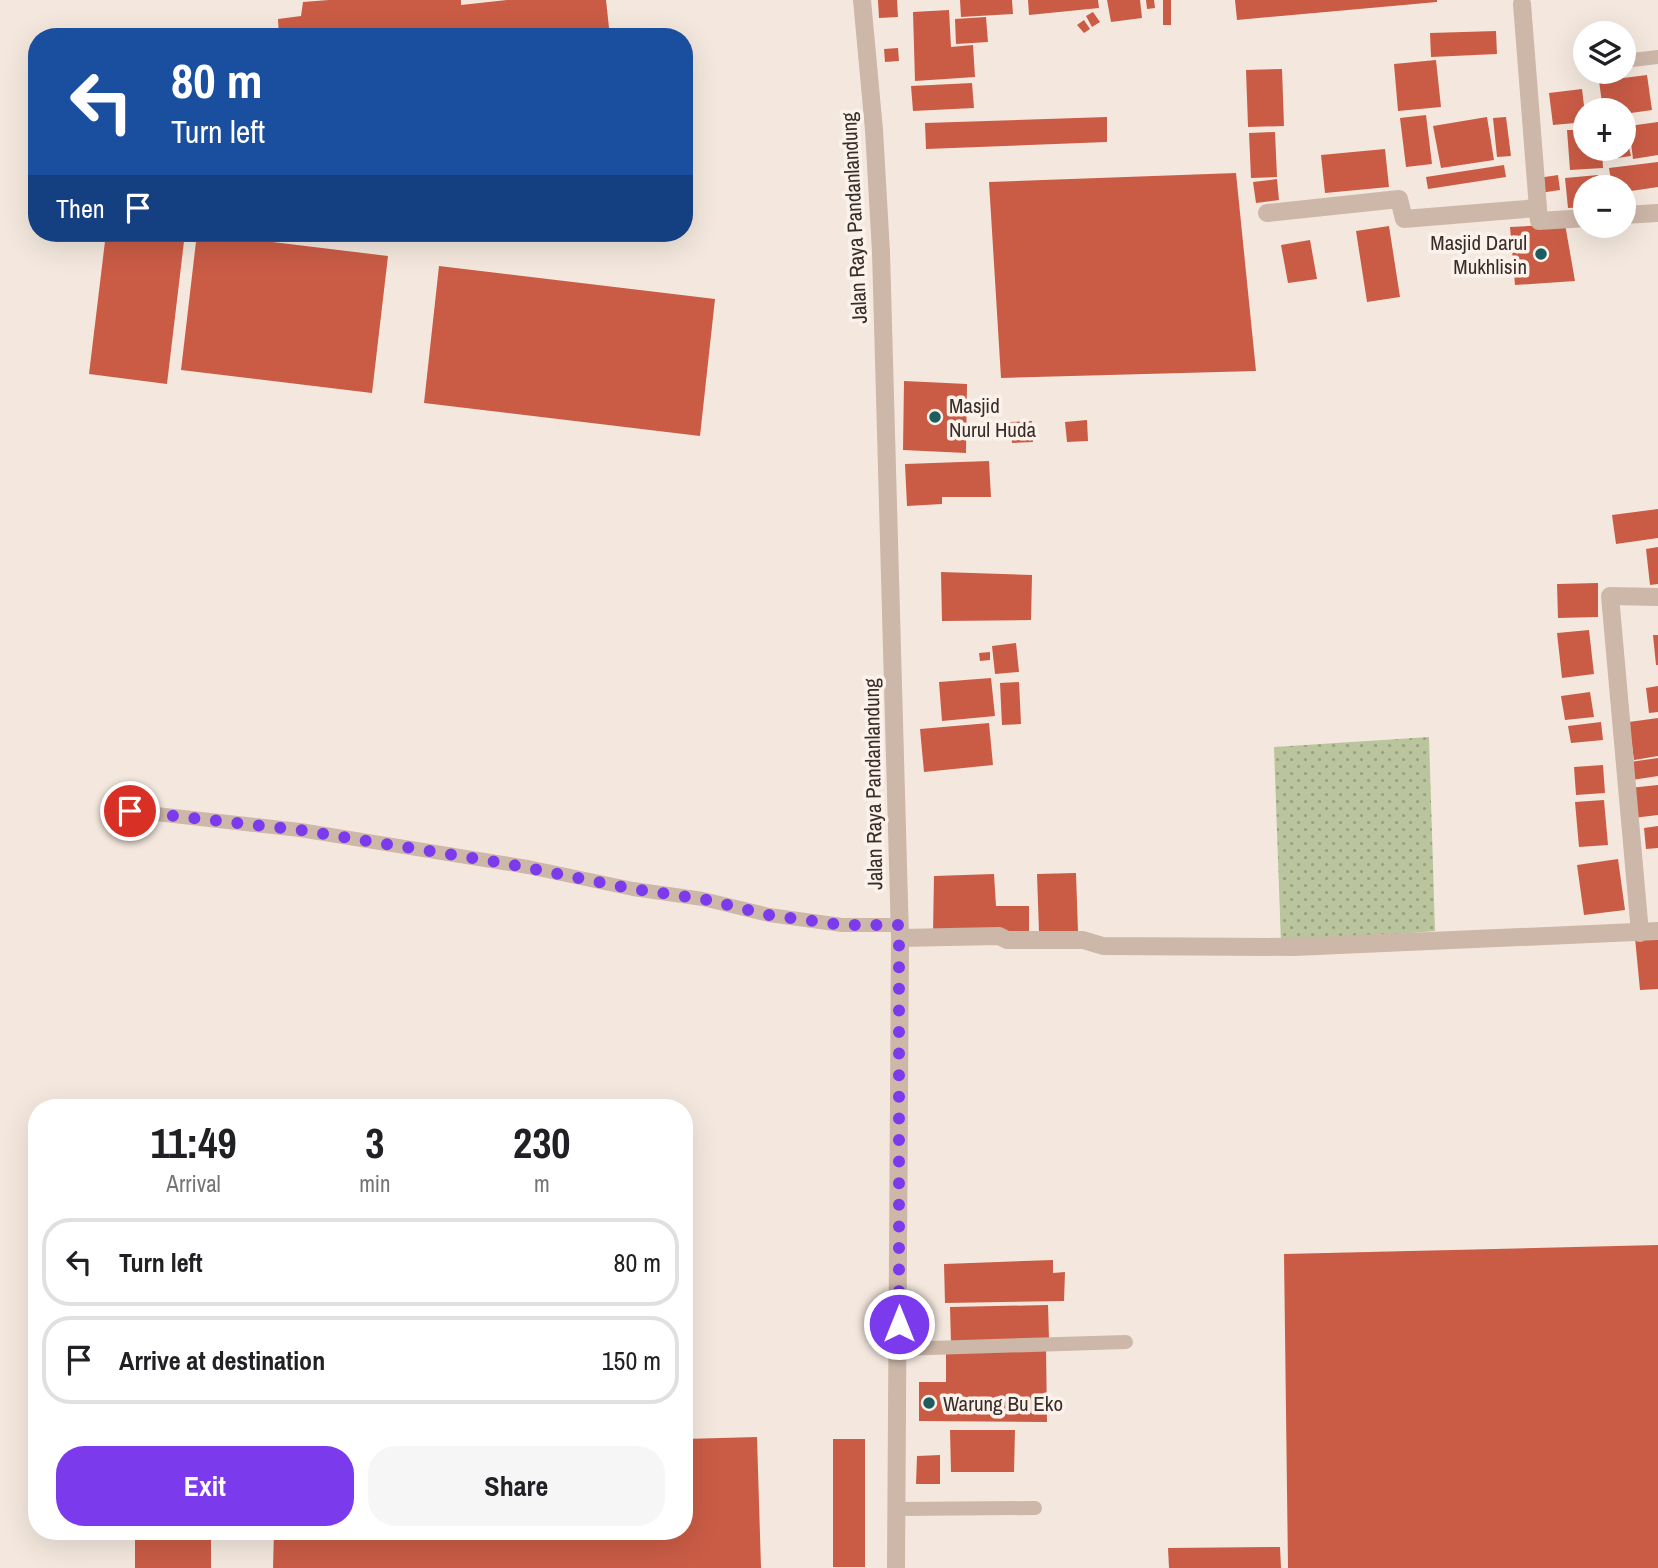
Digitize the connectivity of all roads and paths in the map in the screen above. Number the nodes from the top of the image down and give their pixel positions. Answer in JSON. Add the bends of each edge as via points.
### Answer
{"nodes":[{"id":1,"x":862,"y":0,"type":"edge"},
{"id":2,"x":1522,"y":4,"type":"dead end"},
{"id":3,"x":1658,"y":57,"type":"edge"},
{"id":4,"x":1636,"y":60,"type":"edge"},
{"id":5,"x":1538,"y":208,"type":"junction"},
{"id":6,"x":1267,"y":213,"type":"dead end"},
{"id":7,"x":1658,"y":213,"type":"edge"},
{"id":8,"x":1636,"y":214,"type":"edge"},
{"id":9,"x":1573,"y":219,"type":"edge"},
{"id":10,"x":1658,"y":597,"type":"edge"},
{"id":11,"x":130,"y":811,"type":"dead end"},
{"id":12,"x":900,"y":932,"type":"junction"},
{"id":13,"x":1649,"y":932,"type":"edge"},
{"id":14,"x":1126,"y":1342,"type":"dead end"},
{"id":15,"x":898,"y":1349,"type":"junction"},
{"id":16,"x":1035,"y":1508,"type":"dead end"},
{"id":17,"x":897,"y":1509,"type":"junction"},
{"id":18,"x":896,"y":1568,"type":"edge"}],
"edges":[{"from":1,"to":12,"type":"street","name":"Jalan Raya Pandanlandung","via":[[881,252]]},
{"from":2,"to":5,"type":"street"},
{"from":3,"to":4,"type":"lane"},
{"from":5,"to":6,"type":"street","via":[[1404,219],[1399,199]]},
{"from":5,"to":9,"type":"street","via":[[1539,221]]},
{"from":7,"to":8,"type":"street"},
{"from":10,"to":13,"type":"street","via":[[1610,596]]},
{"from":11,"to":12,"type":"lane","via":[[300,830],[703,899],[769,915]]},
{"from":12,"to":13,"type":"street","via":[[1083,940],[1103,946],[1294,947]]},
{"from":12,"to":15,"type":"street","name":"Jalan Raya Pandanlandung"},
{"from":14,"to":15,"type":"lane"},
{"from":15,"to":17,"type":"street","name":"Jalan Raya Pandanlandung"},
{"from":16,"to":17,"type":"lane"},
{"from":17,"to":18,"type":"street","name":"Jalan Raya Pandanlandung"}]}
